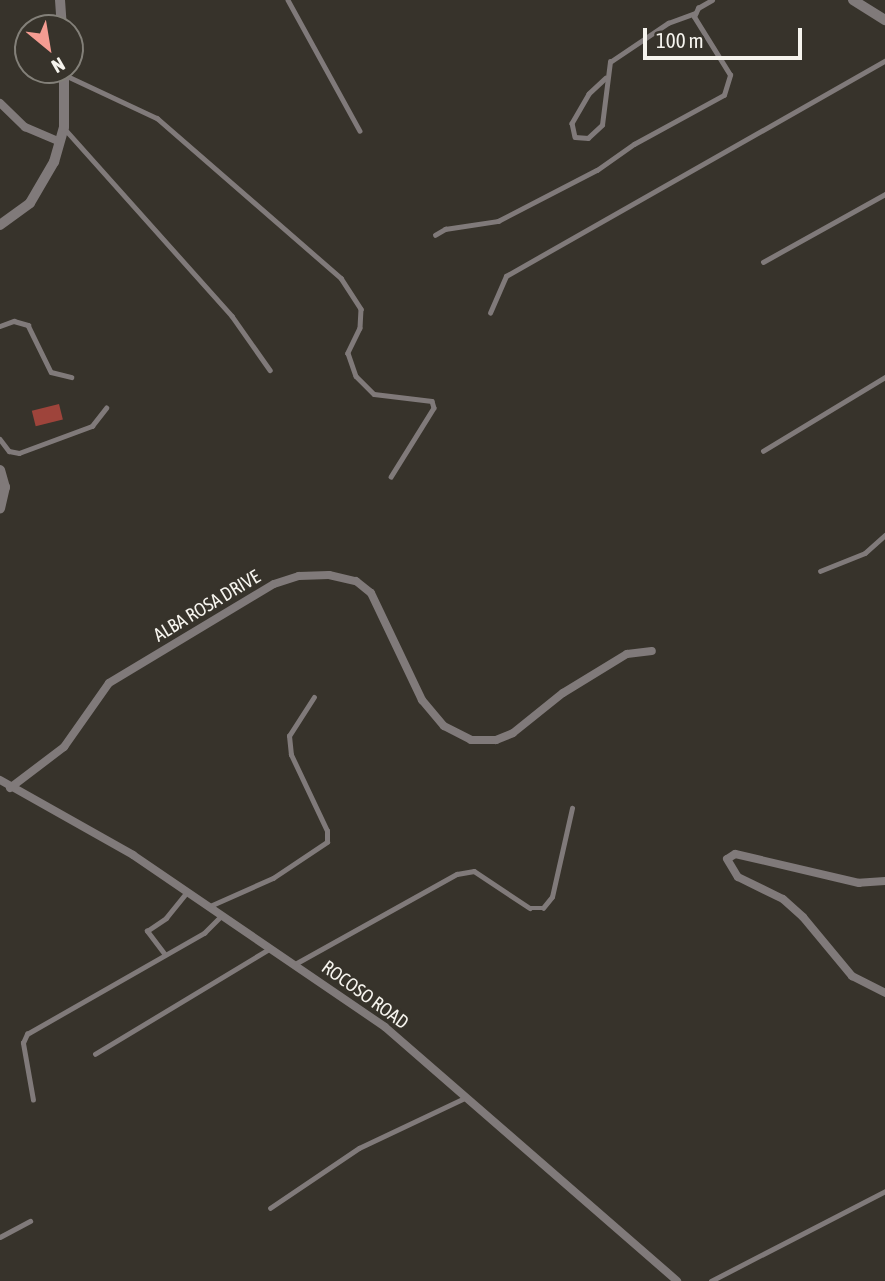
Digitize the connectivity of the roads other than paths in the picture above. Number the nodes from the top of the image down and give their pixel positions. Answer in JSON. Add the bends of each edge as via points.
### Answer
{"nodes":[{"id":1,"x":288,"y":0,"type":"edge"},
{"id":2,"x":712,"y":0,"type":"edge"},
{"id":3,"x":853,"y":0,"type":"edge"},
{"id":4,"x":695,"y":13,"type":"junction"},
{"id":5,"x":885,"y":20,"type":"edge"},
{"id":6,"x":885,"y":61,"type":"edge"},
{"id":7,"x":606,"y":78,"type":"junction"},
{"id":8,"x":84,"y":82,"type":"edge"},
{"id":9,"x":64,"y":84,"type":"edge"},
{"id":10,"x":0,"y":103,"type":"edge"},
{"id":11,"x":64,"y":127,"type":"junction"},
{"id":12,"x":360,"y":131,"type":"dead end"},
{"id":13,"x":60,"y":142,"type":"junction"},
{"id":14,"x":885,"y":194,"type":"edge"},
{"id":15,"x":0,"y":225,"type":"edge"},
{"id":16,"x":435,"y":235,"type":"dead end"},
{"id":17,"x":763,"y":262,"type":"dead end"},
{"id":18,"x":490,"y":313,"type":"dead end"},
{"id":19,"x":0,"y":327,"type":"edge"},
{"id":20,"x":270,"y":370,"type":"dead end"},
{"id":21,"x":71,"y":377,"type":"dead end"},
{"id":22,"x":885,"y":377,"type":"edge"},
{"id":23,"x":106,"y":408,"type":"dead end"},
{"id":24,"x":0,"y":439,"type":"edge"},
{"id":25,"x":763,"y":451,"type":"dead end"},
{"id":26,"x":0,"y":470,"type":"edge"},
{"id":27,"x":391,"y":477,"type":"dead end"},
{"id":28,"x":0,"y":508,"type":"edge"},
{"id":29,"x":885,"y":535,"type":"edge"},
{"id":30,"x":820,"y":571,"type":"dead end"},
{"id":31,"x":652,"y":651,"type":"dead end"},
{"id":32,"x":314,"y":697,"type":"dead end"},
{"id":33,"x":0,"y":780,"type":"edge"},
{"id":34,"x":10,"y":788,"type":"junction"},
{"id":35,"x":572,"y":808,"type":"dead end"},
{"id":36,"x":885,"y":881,"type":"edge"},
{"id":37,"x":187,"y":892,"type":"junction"},
{"id":38,"x":210,"y":907,"type":"junction"},
{"id":39,"x":222,"y":915,"type":"junction"},
{"id":40,"x":271,"y":948,"type":"junction"},
{"id":41,"x":165,"y":956,"type":"junction"},
{"id":42,"x":295,"y":964,"type":"junction"},
{"id":43,"x":885,"y":993,"type":"edge"},
{"id":44,"x":95,"y":1054,"type":"dead end"},
{"id":45,"x":466,"y":1098,"type":"junction"},
{"id":46,"x":33,"y":1100,"type":"dead end"},
{"id":47,"x":885,"y":1191,"type":"edge"},
{"id":48,"x":270,"y":1208,"type":"dead end"},
{"id":49,"x":30,"y":1220,"type":"dead end"},
{"id":50,"x":0,"y":1237,"type":"edge"},
{"id":51,"x":677,"y":1281,"type":"edge"},
{"id":52,"x":711,"y":1281,"type":"edge"}],
"edges":[{"from":1,"to":12,"type":"lane"},
{"from":2,"to":4,"type":"lane"},
{"from":3,"to":5,"type":"street"},
{"from":4,"to":7,"type":"lane","via":[[686,13],[622,50],[610,62]]},
{"from":4,"to":16,"type":"lane","via":[[730,75],[724,95],[634,144],[597,170],[498,221],[445,229]]},
{"from":6,"to":18,"type":"lane","via":[[506,276]]},
{"from":7,"to":7,"type":"lane","via":[[602,125],[588,138],[575,137],[572,123],[589,94]]},
{"from":8,"to":27,"type":"lane","via":[[157,118],[341,278],[361,309],[360,328],[348,353],[356,376],[374,394],[432,401],[435,408]]},
{"from":9,"to":11,"type":"street"},
{"from":10,"to":13,"type":"street","via":[[25,127]]},
{"from":11,"to":13,"type":"street"},
{"from":11,"to":20,"type":"lane","via":[[232,316]]},
{"from":13,"to":15,"type":"street","via":[[30,204]]},
{"from":14,"to":17,"type":"lane"},
{"from":19,"to":21,"type":"lane","via":[[14,321],[28,325],[51,372]]},
{"from":22,"to":25,"type":"lane"},
{"from":23,"to":24,"type":"lane","via":[[92,426],[19,453],[9,451]]},
{"from":26,"to":28,"type":"street","via":[[5,487]]},
{"from":29,"to":30,"type":"lane","via":[[865,553]]},
{"from":31,"to":34,"type":"street","name":"ALBA ROSA DRIVE","via":[[627,654],[563,693],[513,733],[488,741],[471,740],[444,726],[422,700],[403,670],[371,593],[356,581],[329,575],[299,576],[274,584],[109,683],[64,747]]},
{"from":32,"to":38,"type":"lane","via":[[289,736],[291,755],[327,831],[327,842],[273,878]]},
{"from":33,"to":34,"type":"street","name":"ROCOSO ROAD"},
{"from":34,"to":37,"type":"street","name":"ROCOSO ROAD","via":[[133,855]]},
{"from":35,"to":42,"type":"lane","via":[[552,897],[543,908],[530,908],[474,871],[457,874]]},
{"from":36,"to":43,"type":"street","via":[[859,883],[743,856],[727,859],[738,877],[783,899],[803,917],[852,976]]},
{"from":37,"to":38,"type":"street","name":"ROCOSO ROAD"},
{"from":37,"to":41,"type":"lane","via":[[166,918],[147,931]]},
{"from":38,"to":39,"type":"street","name":"ROCOSO ROAD"},
{"from":39,"to":40,"type":"street","name":"ROCOSO ROAD"},
{"from":39,"to":41,"type":"lane","via":[[204,933]]},
{"from":40,"to":42,"type":"street","name":"ROCOSO ROAD"},
{"from":40,"to":44,"type":"lane"},
{"from":41,"to":46,"type":"lane","via":[[27,1034],[23,1043]]},
{"from":42,"to":45,"type":"street","name":"ROCOSO ROAD","via":[[385,1027]]},
{"from":45,"to":48,"type":"lane","via":[[359,1149]]},
{"from":45,"to":51,"type":"street","name":"ROCOSO ROAD"},
{"from":47,"to":52,"type":"lane"},
{"from":49,"to":50,"type":"lane"}]}
